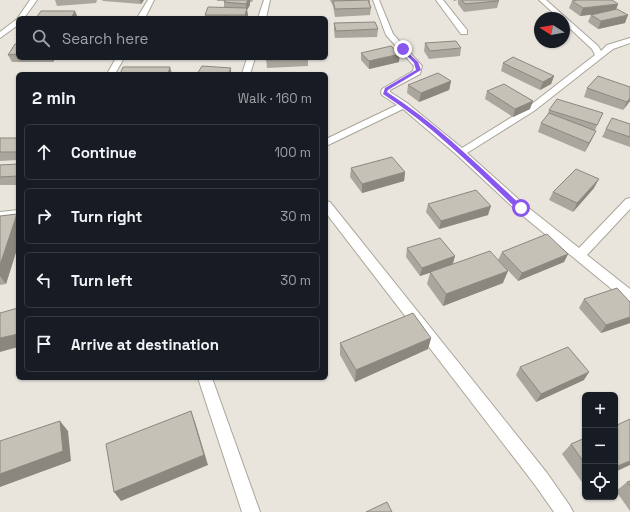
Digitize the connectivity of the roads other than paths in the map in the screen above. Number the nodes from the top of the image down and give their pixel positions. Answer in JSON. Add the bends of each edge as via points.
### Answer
{"nodes":[{"id":1,"x":34,"y":0,"type":"edge"},
{"id":2,"x":151,"y":0,"type":"edge"},
{"id":3,"x":267,"y":0,"type":"edge"},
{"id":4,"x":376,"y":0,"type":"edge"},
{"id":5,"x":439,"y":0,"type":"edge"},
{"id":6,"x":542,"y":0,"type":"edge"},
{"id":7,"x":555,"y":12,"type":"edge"},
{"id":8,"x":22,"y":16,"type":"edge"},
{"id":9,"x":142,"y":16,"type":"edge"},
{"id":10,"x":263,"y":16,"type":"edge"},
{"id":11,"x":16,"y":23,"type":"edge"},
{"id":12,"x":570,"y":25,"type":"edge"},
{"id":13,"x":464,"y":32,"type":"dead end"},
{"id":14,"x":0,"y":36,"type":"edge"},
{"id":15,"x":630,"y":40,"type":"edge"},
{"id":16,"x":600,"y":56,"type":"junction"},
{"id":17,"x":119,"y":60,"type":"edge"},
{"id":18,"x":250,"y":60,"type":"edge"},
{"id":19,"x":112,"y":72,"type":"edge"},
{"id":20,"x":247,"y":72,"type":"edge"},
{"id":21,"x":404,"y":105,"type":"junction"},
{"id":22,"x":328,"y":142,"type":"edge"},
{"id":23,"x":461,"y":153,"type":"junction"},
{"id":24,"x":630,"y":202,"type":"edge"},
{"id":25,"x":328,"y":208,"type":"edge"},
{"id":26,"x":16,"y":214,"type":"edge"},
{"id":27,"x":0,"y":216,"type":"edge"},
{"id":28,"x":580,"y":255,"type":"junction"},
{"id":29,"x":630,"y":296,"type":"edge"},
{"id":30,"x":206,"y":380,"type":"edge"},
{"id":31,"x":251,"y":512,"type":"edge"},
{"id":32,"x":564,"y":512,"type":"edge"}],
"edges":[{"from":1,"to":8,"type":"street"},
{"from":2,"to":9,"type":"street"},
{"from":3,"to":10,"type":"street"},
{"from":4,"to":21,"type":"street","via":[[390,35],[418,66],[417,72],[386,89],[385,93]]},
{"from":5,"to":13,"type":"street"},
{"from":6,"to":7,"type":"street"},
{"from":11,"to":14,"type":"street"},
{"from":12,"to":16,"type":"street","via":[[595,48]]},
{"from":15,"to":16,"type":"street","via":[[610,47]]},
{"from":16,"to":23,"type":"street","via":[[531,109]]},
{"from":17,"to":19,"type":"street"},
{"from":18,"to":20,"type":"street"},
{"from":21,"to":22,"type":"street"},
{"from":21,"to":23,"type":"street"},
{"from":23,"to":28,"type":"street","via":[[521,208]]},
{"from":24,"to":28,"type":"street"},
{"from":25,"to":32,"type":"street","via":[[541,479]]},
{"from":26,"to":27,"type":"street"},
{"from":28,"to":29,"type":"street"},
{"from":30,"to":31,"type":"street"}]}
